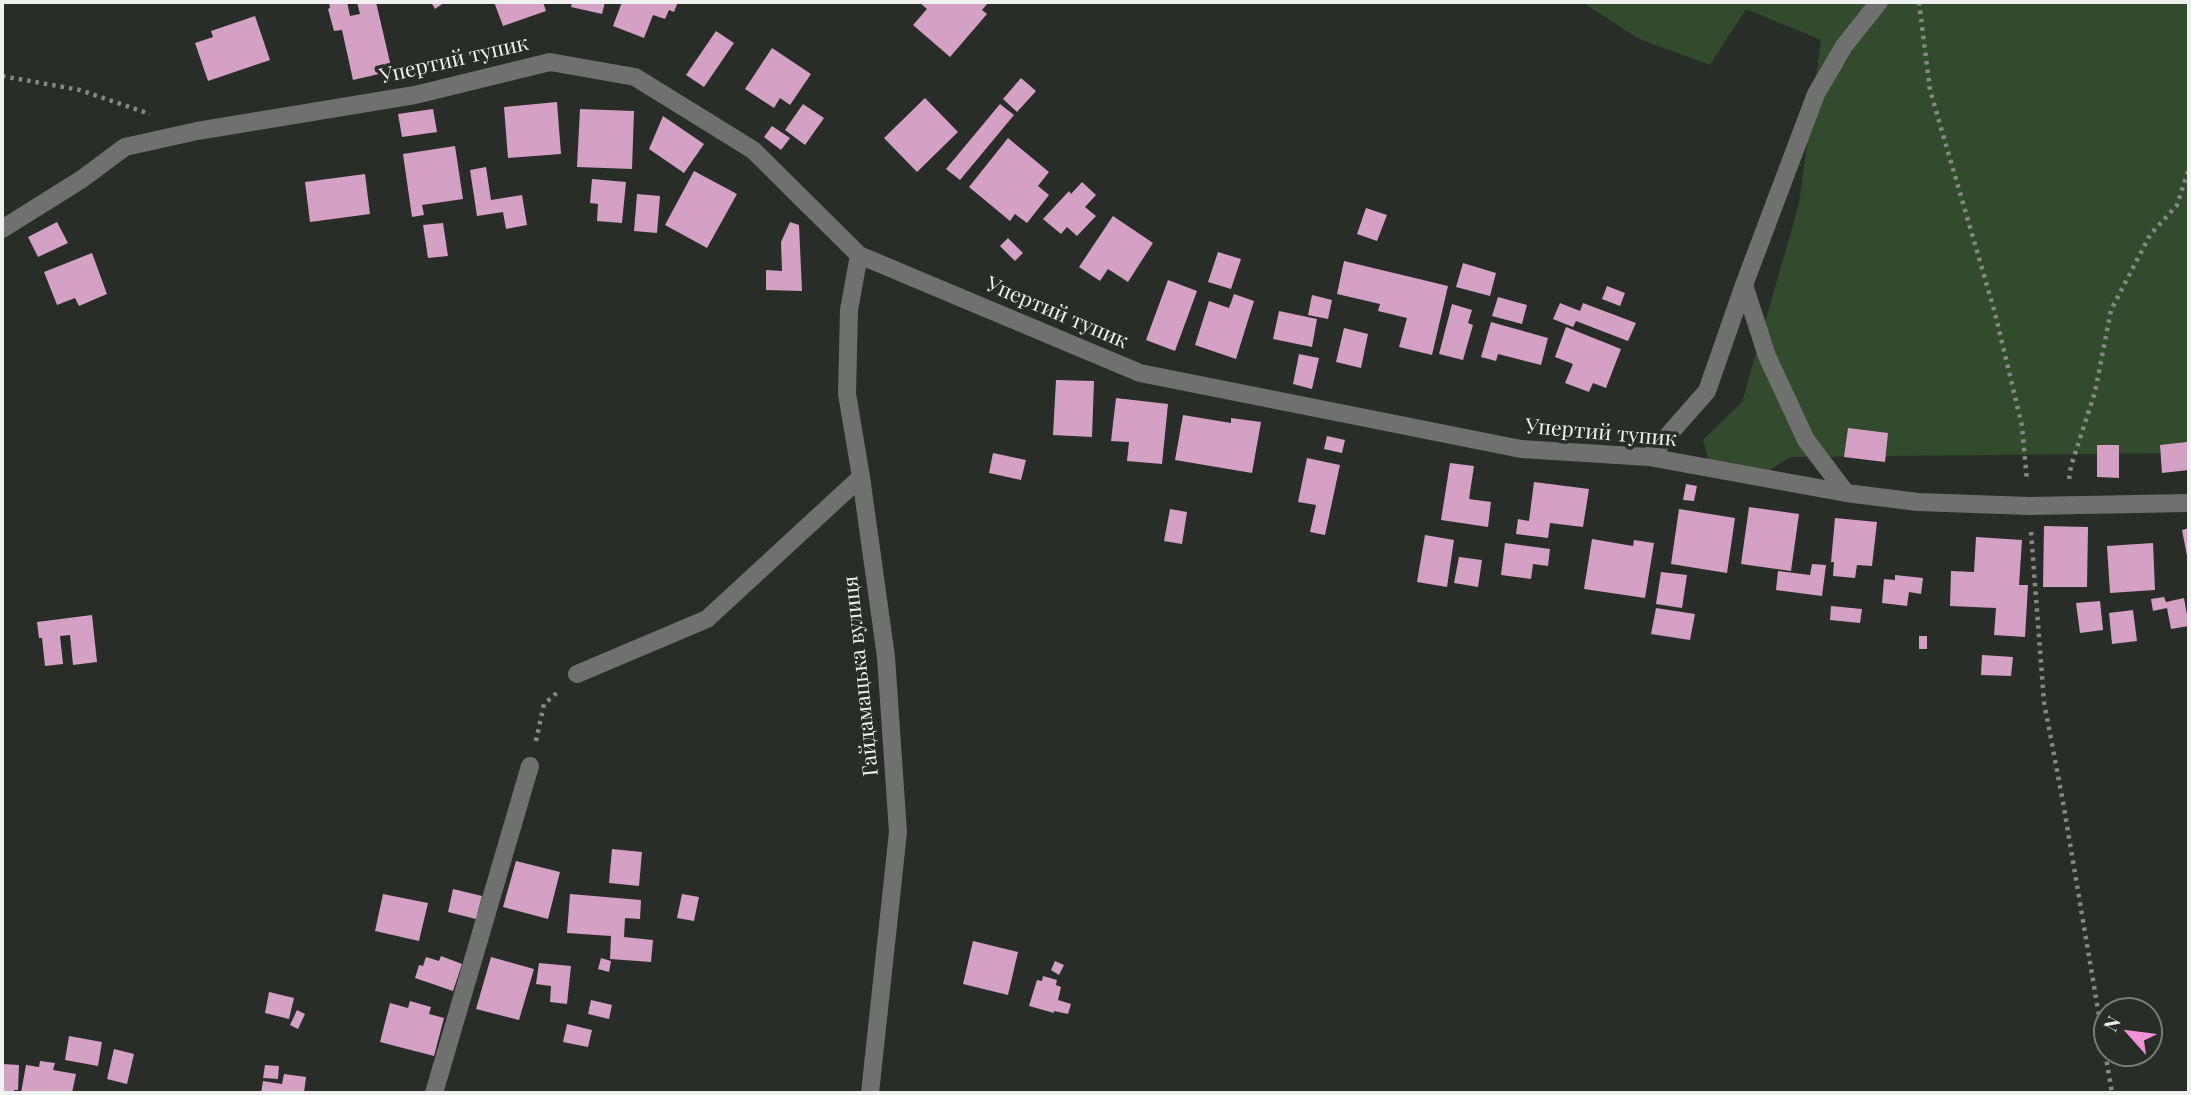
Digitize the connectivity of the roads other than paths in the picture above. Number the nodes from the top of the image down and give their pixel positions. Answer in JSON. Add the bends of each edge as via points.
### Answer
{"nodes":[{"id":1,"x":1879,"y":2,"type":"edge"},
{"id":2,"x":2,"y":229,"type":"edge"},
{"id":3,"x":859,"y":255,"type":"junction"},
{"id":4,"x":1744,"y":285,"type":"junction"},
{"id":5,"x":1649,"y":457,"type":"junction"},
{"id":6,"x":861,"y":477,"type":"junction"},
{"id":7,"x":1846,"y":493,"type":"junction"},
{"id":8,"x":2189,"y":503,"type":"edge"},
{"id":9,"x":577,"y":674,"type":"road end"},
{"id":10,"x":530,"y":766,"type":"road end"},
{"id":11,"x":434,"y":1093,"type":"edge"},
{"id":12,"x":870,"y":1093,"type":"edge"}],
"edges":[{"from":1,"to":4,"type":"street","via":[[1844,46],[1816,94]]},
{"from":2,"to":3,"type":"street","name":"Упертий тупик","via":[[125,147],[415,95],[550,62],[635,77],[753,150]]},
{"from":3,"to":5,"type":"street","name":"Упертий тупик","via":[[1140,373],[1521,449]]},
{"from":3,"to":6,"type":"street","name":"Гайдамацька вулиця","via":[[849,310],[847,394]]},
{"from":4,"to":5,"type":"street","via":[[1707,391]]},
{"from":4,"to":7,"type":"street","via":[[1767,356],[1806,440]]},
{"from":5,"to":7,"type":"street","name":"Упертий тупик"},
{"from":6,"to":9,"type":"street","via":[[707,619]]},
{"from":6,"to":12,"type":"street","name":"Гайдамацька вулиця","via":[[886,657],[898,832]]},
{"from":7,"to":8,"type":"street","name":"Упертий тупик","via":[[1918,502],[2029,506]]},
{"from":10,"to":11,"type":"street"}]}
